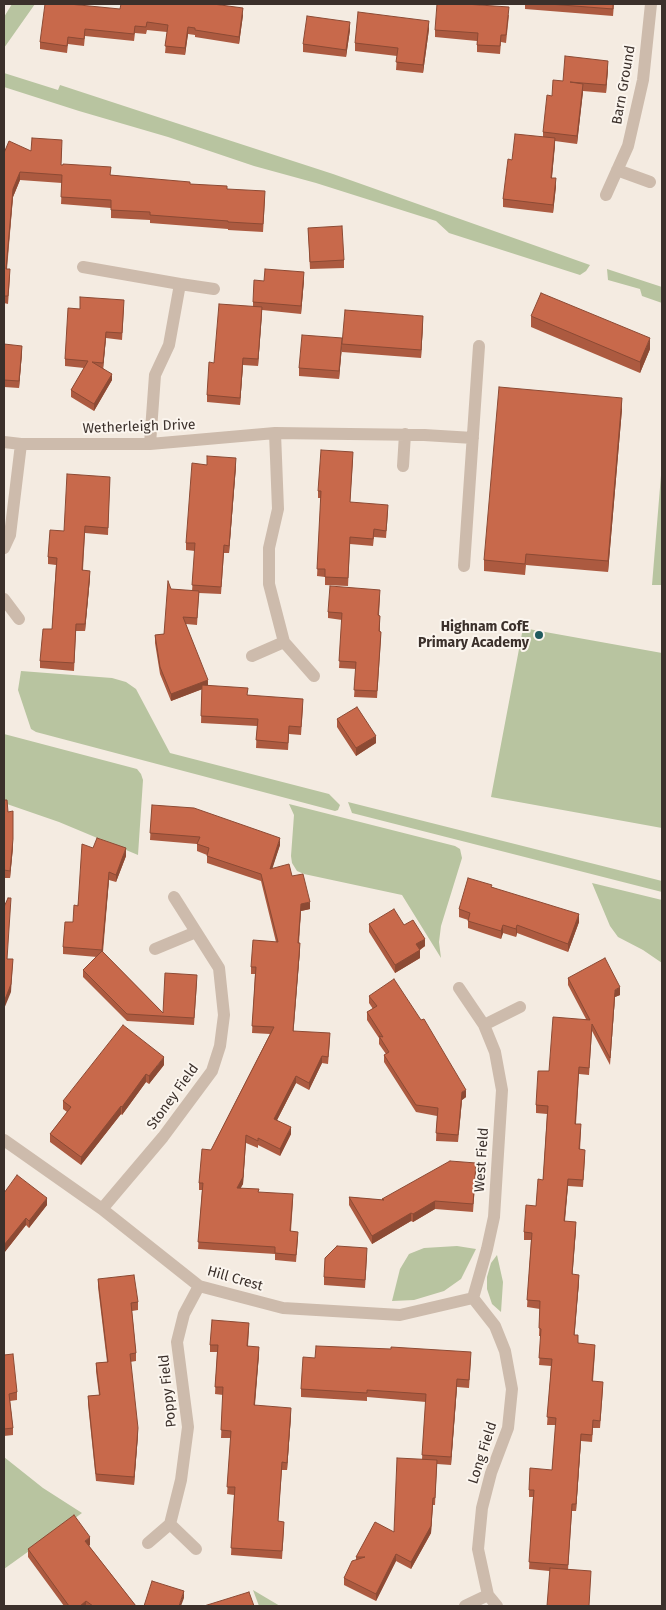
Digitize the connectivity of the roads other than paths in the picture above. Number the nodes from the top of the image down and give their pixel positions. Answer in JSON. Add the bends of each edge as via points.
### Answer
{"nodes":[{"id":1,"x":651,"y":4,"type":"edge"},
{"id":2,"x":617,"y":170,"type":"junction"},
{"id":3,"x":650,"y":182,"type":"dead end"},
{"id":4,"x":606,"y":195,"type":"dead end"},
{"id":5,"x":83,"y":267,"type":"dead end"},
{"id":6,"x":180,"y":284,"type":"junction"},
{"id":7,"x":214,"y":289,"type":"dead end"},
{"id":8,"x":479,"y":346,"type":"dead end"},
{"id":9,"x":275,"y":433,"type":"junction"},
{"id":10,"x":405,"y":434,"type":"junction"},
{"id":11,"x":473,"y":438,"type":"junction"},
{"id":12,"x":4,"y":442,"type":"edge"},
{"id":13,"x":21,"y":444,"type":"junction"},
{"id":14,"x":150,"y":444,"type":"junction"},
{"id":15,"x":403,"y":466,"type":"dead end"},
{"id":16,"x":4,"y":548,"type":"edge"},
{"id":17,"x":464,"y":566,"type":"dead end"},
{"id":18,"x":4,"y":599,"type":"edge"},
{"id":19,"x":18,"y":619,"type":"dead end"},
{"id":20,"x":284,"y":642,"type":"junction"},
{"id":21,"x":252,"y":656,"type":"dead end"},
{"id":22,"x":314,"y":676,"type":"dead end"},
{"id":23,"x":174,"y":897,"type":"dead end"},
{"id":24,"x":196,"y":932,"type":"junction"},
{"id":25,"x":155,"y":948,"type":"dead end"},
{"id":26,"x":459,"y":988,"type":"dead end"},
{"id":27,"x":520,"y":1007,"type":"dead end"},
{"id":28,"x":484,"y":1025,"type":"junction"},
{"id":29,"x":4,"y":1140,"type":"edge"},
{"id":30,"x":102,"y":1209,"type":"junction"},
{"id":31,"x":199,"y":1286,"type":"junction"},
{"id":32,"x":473,"y":1298,"type":"junction"},
{"id":33,"x":170,"y":1524,"type":"junction"},
{"id":34,"x":148,"y":1543,"type":"dead end"},
{"id":35,"x":196,"y":1549,"type":"dead end"},
{"id":36,"x":488,"y":1595,"type":"junction"},
{"id":37,"x":465,"y":1606,"type":"edge"},
{"id":38,"x":497,"y":1606,"type":"edge"}],
"edges":[{"from":1,"to":2,"type":"street","name":"Barn Ground","via":[[643,80],[628,146]]},
{"from":2,"to":3,"type":"street"},
{"from":2,"to":4,"type":"street","name":"Barn Ground"},
{"from":5,"to":6,"type":"street"},
{"from":6,"to":7,"type":"street"},
{"from":6,"to":14,"type":"street","via":[[169,345],[155,375]]},
{"from":8,"to":11,"type":"street"},
{"from":9,"to":10,"type":"street","name":"Wetherleigh Drive"},
{"from":9,"to":14,"type":"street","name":"Wetherleigh Drive"},
{"from":9,"to":20,"type":"street","via":[[278,509],[268,548],[269,584]]},
{"from":10,"to":11,"type":"street","name":"Wetherleigh Drive"},
{"from":10,"to":15,"type":"street"},
{"from":11,"to":17,"type":"street"},
{"from":12,"to":13,"type":"street","name":"Wetherleigh Drive"},
{"from":13,"to":14,"type":"street","name":"Wetherleigh Drive"},
{"from":13,"to":16,"type":"street","via":[[10,535]]},
{"from":18,"to":19,"type":"street"},
{"from":20,"to":21,"type":"street"},
{"from":20,"to":22,"type":"street"},
{"from":23,"to":24,"type":"street","name":"Stoney Field"},
{"from":24,"to":25,"type":"street"},
{"from":24,"to":30,"type":"street","name":"Stoney Field","via":[[219,968],[224,1015],[220,1046],[212,1071],[163,1138]]},
{"from":26,"to":28,"type":"street","name":"West Field"},
{"from":27,"to":28,"type":"street"},
{"from":28,"to":32,"type":"street","name":"West Field","via":[[495,1052],[502,1090],[494,1218]]},
{"from":29,"to":30,"type":"street","name":"Hill Crest"},
{"from":30,"to":31,"type":"street","name":"Hill Crest"},
{"from":31,"to":32,"type":"street","name":"Hill Crest","via":[[283,1308],[400,1315]]},
{"from":31,"to":33,"type":"street","name":"Poppy Field","via":[[184,1314],[178,1342],[188,1427],[181,1480]]},
{"from":32,"to":36,"type":"street","name":"Long Field","via":[[495,1326],[505,1351],[512,1389],[508,1428],[482,1508],[478,1549]]},
{"from":33,"to":34,"type":"street"},
{"from":33,"to":35,"type":"street"},
{"from":36,"to":37,"type":"street"},
{"from":36,"to":38,"type":"street","name":"Long Field"}]}
